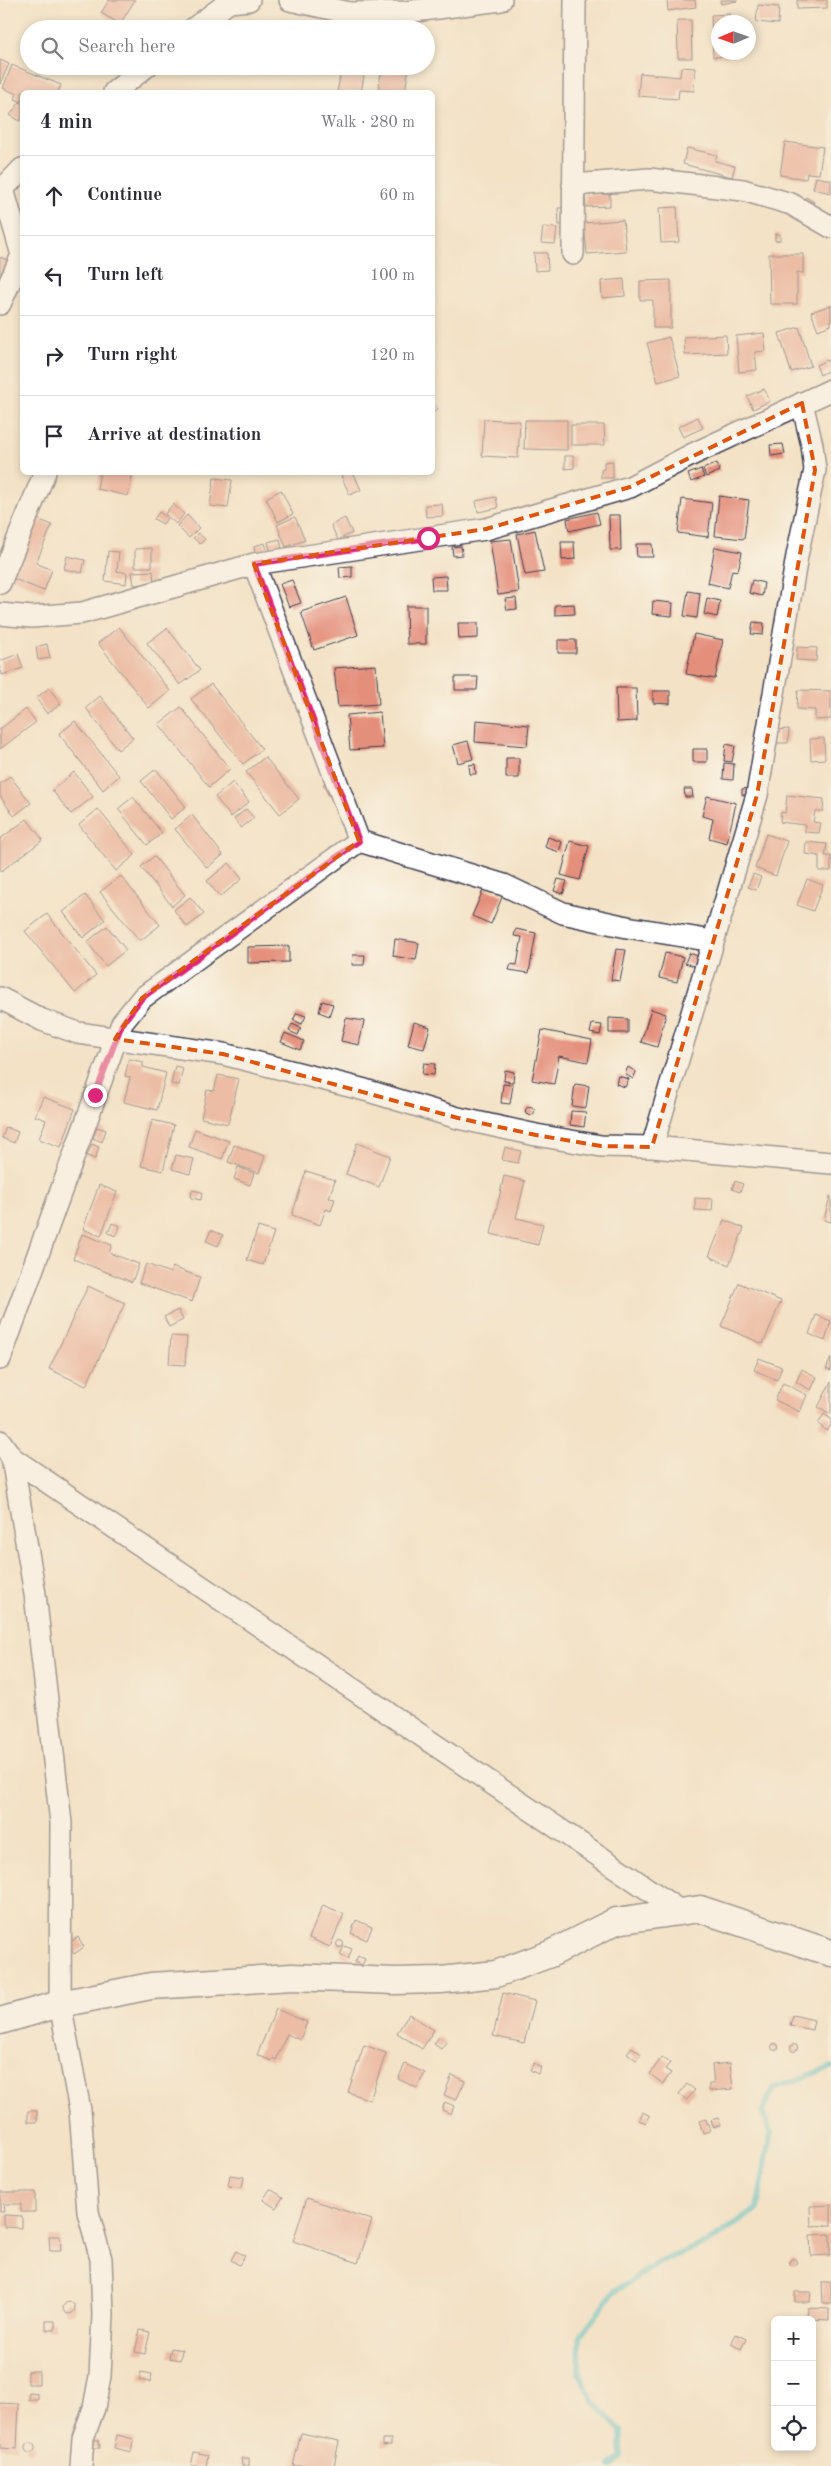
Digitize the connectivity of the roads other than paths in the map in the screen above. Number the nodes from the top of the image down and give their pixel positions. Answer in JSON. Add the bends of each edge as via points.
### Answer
{"nodes":[{"id":1,"x":249,"y":0,"type":"edge"},
{"id":2,"x":290,"y":0,"type":"edge"},
{"id":3,"x":501,"y":0,"type":"edge"},
{"id":4,"x":575,"y":0,"type":"edge"},
{"id":5,"x":205,"y":20,"type":"edge"},
{"id":6,"x":136,"y":75,"type":"edge"},
{"id":7,"x":117,"y":90,"type":"edge"},
{"id":8,"x":20,"y":171,"type":"edge"},
{"id":9,"x":573,"y":185,"type":"junction"},
{"id":10,"x":1,"y":190,"type":"edge"},
{"id":11,"x":831,"y":226,"type":"edge"},
{"id":12,"x":20,"y":249,"type":"edge"},
{"id":13,"x":573,"y":254,"type":"dead end"},
{"id":14,"x":20,"y":259,"type":"edge"},
{"id":15,"x":0,"y":304,"type":"edge"},
{"id":16,"x":831,"y":390,"type":"edge"},
{"id":17,"x":802,"y":404,"type":"junction"},
{"id":18,"x":44,"y":475,"type":"edge"},
{"id":19,"x":254,"y":564,"type":"junction"},
{"id":20,"x":0,"y":584,"type":"edge"},
{"id":21,"x":0,"y":614,"type":"edge"},
{"id":22,"x":359,"y":841,"type":"junction"},
{"id":23,"x":713,"y":941,"type":"junction"},
{"id":24,"x":0,"y":998,"type":"edge"},
{"id":25,"x":115,"y":1039,"type":"junction"},
{"id":26,"x":652,"y":1147,"type":"junction"},
{"id":27,"x":831,"y":1163,"type":"edge"},
{"id":28,"x":0,"y":1359,"type":"edge"},
{"id":29,"x":6,"y":1449,"type":"edge"},
{"id":30,"x":680,"y":1911,"type":"junction"},
{"id":31,"x":831,"y":1953,"type":"edge"},
{"id":32,"x":60,"y":2004,"type":"junction"},
{"id":33,"x":0,"y":2021,"type":"edge"},
{"id":34,"x":81,"y":2466,"type":"edge"}],
"edges":[{"from":1,"to":5,"type":"street","via":[[229,2]]},
{"from":2,"to":3,"type":"street","via":[[350,13],[406,12]]},
{"from":4,"to":9,"type":"street"},
{"from":6,"to":7,"type":"street"},
{"from":8,"to":10,"type":"street"},
{"from":9,"to":11,"type":"street","via":[[649,179],[743,190],[791,204]]},
{"from":9,"to":13,"type":"street"},
{"from":10,"to":12,"type":"street"},
{"from":14,"to":15,"type":"street"},
{"from":16,"to":17,"type":"street"},
{"from":17,"to":19,"type":"street","via":[[630,487],[486,529]]},
{"from":17,"to":23,"type":"street","via":[[812,445],[814,470],[757,795]]},
{"from":18,"to":20,"type":"street"},
{"from":19,"to":21,"type":"street","via":[[82,613],[32,617]]},
{"from":19,"to":22,"type":"street"},
{"from":22,"to":23,"type":"street","via":[[462,870],[504,885],[562,913]]},
{"from":22,"to":25,"type":"street","via":[[142,998]]},
{"from":23,"to":26,"type":"street"},
{"from":24,"to":25,"type":"street","via":[[42,1020],[78,1033]]},
{"from":25,"to":26,"type":"street","via":[[224,1054],[458,1118],[536,1135],[601,1146]]},
{"from":25,"to":28,"type":"street"},
{"from":26,"to":27,"type":"street"},
{"from":29,"to":30,"type":"street"},
{"from":29,"to":32,"type":"street","via":[[35,1594],[61,1823]]},
{"from":30,"to":31,"type":"main road","via":[[700,1909]]},
{"from":30,"to":32,"type":"main road","via":[[616,1921],[550,1954],[496,1974],[395,1982],[292,1977],[206,1981],[151,1986]]},
{"from":32,"to":33,"type":"main road"},
{"from":32,"to":34,"type":"street","via":[[80,2110],[88,2212],[103,2280],[100,2376],[94,2408],[83,2438]]}]}
